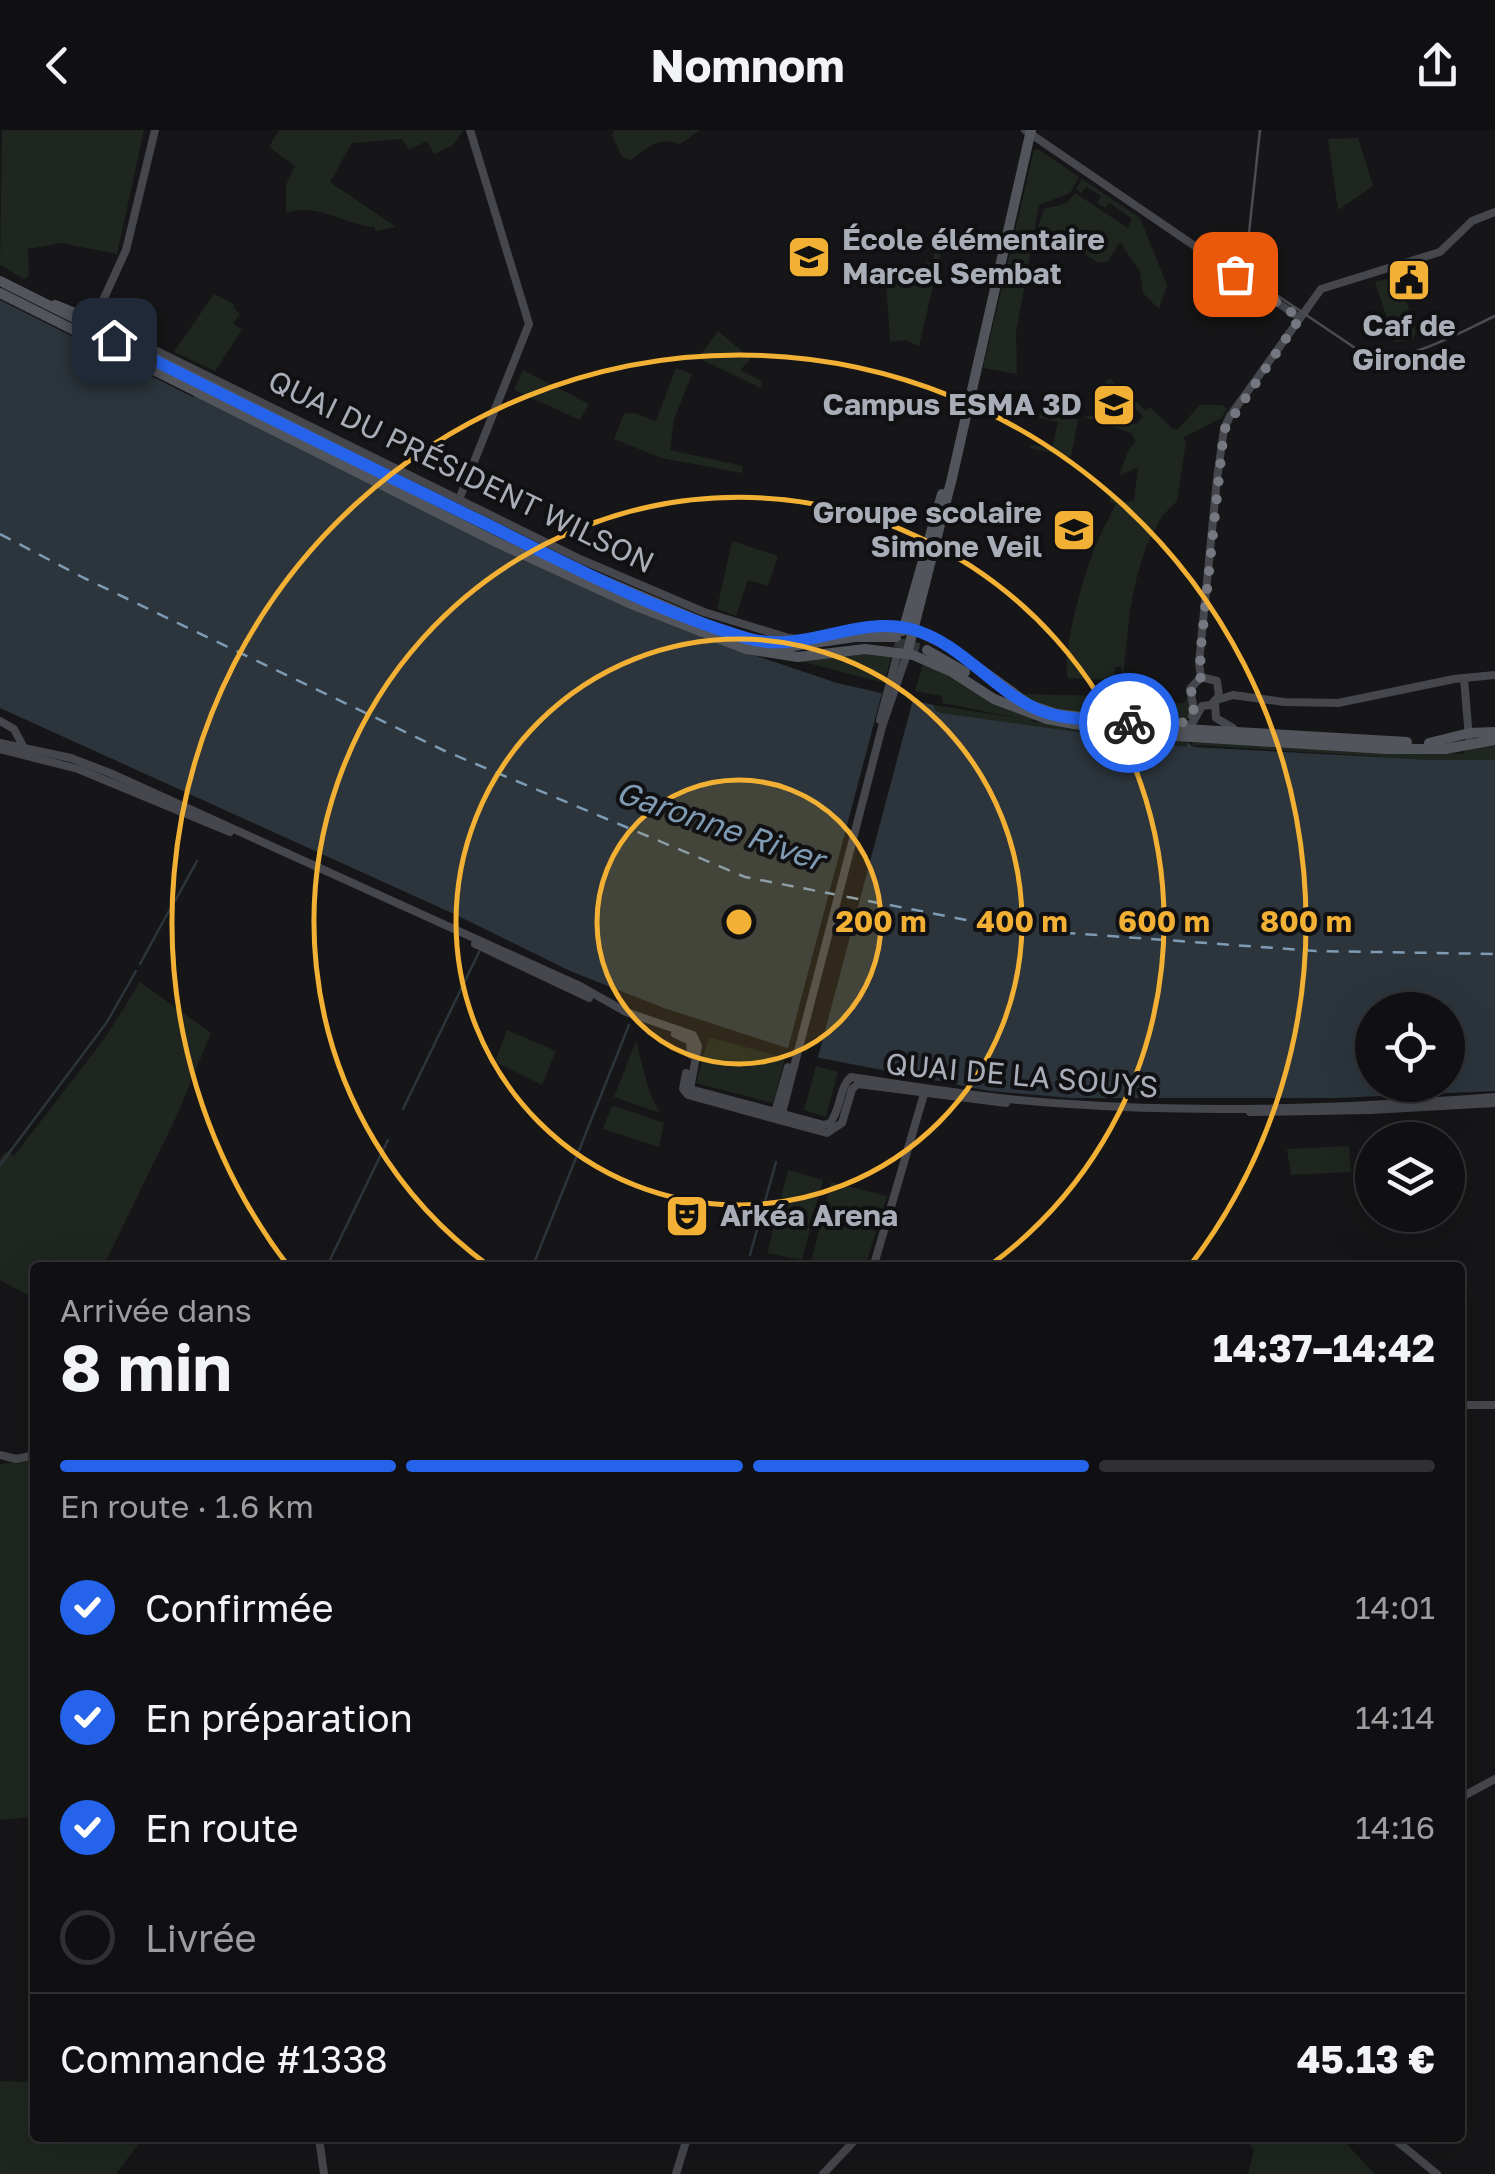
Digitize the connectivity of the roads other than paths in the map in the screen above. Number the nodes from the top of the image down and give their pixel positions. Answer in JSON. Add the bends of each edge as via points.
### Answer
{"nodes":[{"id":1,"x":156,"y":130,"type":"edge"},
{"id":2,"x":470,"y":130,"type":"edge"},
{"id":3,"x":1028,"y":131,"type":"edge"},
{"id":4,"x":1495,"y":212,"type":"edge"},
{"id":5,"x":0,"y":280,"type":"edge"},
{"id":6,"x":0,"y":293,"type":"edge"},
{"id":7,"x":99,"y":308,"type":"junction"},
{"id":8,"x":80,"y":314,"type":"junction"},
{"id":9,"x":1300,"y":318,"type":"junction"},
{"id":10,"x":102,"y":324,"type":"junction"},
{"id":11,"x":198,"y":388,"type":"junction"},
{"id":12,"x":460,"y":497,"type":"junction"},
{"id":13,"x":751,"y":640,"type":"junction"},
{"id":14,"x":808,"y":640,"type":"junction"},
{"id":15,"x":902,"y":640,"type":"junction"},
{"id":16,"x":1495,"y":675,"type":"edge"},
{"id":17,"x":1202,"y":677,"type":"junction"},
{"id":18,"x":1464,"y":678,"type":"junction"},
{"id":19,"x":1218,"y":684,"type":"junction"},
{"id":20,"x":1233,"y":695,"type":"junction"},
{"id":21,"x":1192,"y":698,"type":"junction"},
{"id":22,"x":1023,"y":700,"type":"junction"},
{"id":23,"x":1216,"y":701,"type":"junction"},
{"id":24,"x":1202,"y":706,"type":"junction"},
{"id":25,"x":1034,"y":714,"type":"junction"},
{"id":26,"x":0,"y":722,"type":"edge"},
{"id":27,"x":1146,"y":729,"type":"junction"},
{"id":28,"x":1184,"y":729,"type":"junction"},
{"id":29,"x":1495,"y":732,"type":"edge"},
{"id":30,"x":1272,"y":735,"type":"junction"},
{"id":31,"x":1469,"y":738,"type":"junction"},
{"id":32,"x":1495,"y":740,"type":"edge"},
{"id":33,"x":0,"y":746,"type":"edge"},
{"id":34,"x":23,"y":746,"type":"junction"},
{"id":35,"x":210,"y":820,"type":"junction"},
{"id":36,"x":922,"y":1090,"type":"junction"},
{"id":37,"x":1495,"y":1100,"type":"edge"},
{"id":38,"x":778,"y":1116,"type":"junction"},
{"id":39,"x":875,"y":1262,"type":"edge"},
{"id":40,"x":1465,"y":1405,"type":"edge"},
{"id":41,"x":1495,"y":1405,"type":"edge"},
{"id":42,"x":0,"y":1455,"type":"edge"},
{"id":43,"x":30,"y":1456,"type":"edge"},
{"id":44,"x":1495,"y":1779,"type":"edge"},
{"id":45,"x":1465,"y":1795,"type":"edge"},
{"id":46,"x":320,"y":2142,"type":"edge"},
{"id":47,"x":688,"y":2142,"type":"edge"},
{"id":48,"x":853,"y":2142,"type":"edge"},
{"id":49,"x":1397,"y":2142,"type":"edge"},
{"id":50,"x":324,"y":2174,"type":"edge"},
{"id":51,"x":678,"y":2174,"type":"edge"},
{"id":52,"x":823,"y":2174,"type":"edge"},
{"id":53,"x":1438,"y":2174,"type":"edge"}],
"edges":[{"from":1,"to":7,"type":"main road","via":[[126,250]]},
{"from":2,"to":12,"type":"main road","via":[[529,324]]},
{"from":3,"to":9,"type":"main road"},
{"from":3,"to":15,"type":"main road","via":[[943,514]]},
{"from":4,"to":9,"type":"main road","via":[[1472,220],[1440,252],[1325,287]]},
{"from":5,"to":8,"type":"main road"},
{"from":5,"to":11,"type":"main road"},
{"from":6,"to":11,"type":"main road"},
{"from":7,"to":8,"type":"main road"},
{"from":7,"to":10,"type":"main road"},
{"from":8,"to":10,"type":"main road"},
{"from":9,"to":17,"type":"main road","via":[[1224,430]]},
{"from":10,"to":12,"type":"main road","name":"QUAI DU PRÉSIDENT WILSON"},
{"from":11,"to":13,"type":"main road","via":[[575,568]]},
{"from":11,"to":15,"type":"main road","via":[[496,542],[734,646],[798,657]]},
{"from":12,"to":14,"type":"main road","name":"QUAI DU PRÉSIDENT WILSON","via":[[712,614]]},
{"from":13,"to":14,"type":"main road"},
{"from":13,"to":15,"type":"main road","via":[[786,647],[855,637]]},
{"from":14,"to":15,"type":"main road","via":[[869,626]]},
{"from":15,"to":22,"type":"main road","via":[[950,647]]},
{"from":15,"to":25,"type":"main road","via":[[988,696]]},
{"from":15,"to":38,"type":"main road"},
{"from":16,"to":18,"type":"main road"},
{"from":17,"to":19,"type":"main road"},
{"from":17,"to":21,"type":"main road","via":[[1192,685]]},
{"from":18,"to":20,"type":"main road","via":[[1338,703]]},
{"from":18,"to":31,"type":"main road"},
{"from":19,"to":20,"type":"main road"},
{"from":19,"to":23,"type":"main road"},
{"from":20,"to":23,"type":"main road"},
{"from":21,"to":24,"type":"main road"},
{"from":21,"to":27,"type":"main road","via":[[1186,722]]},
{"from":22,"to":25,"type":"main road","via":[[927,647]]},
{"from":22,"to":27,"type":"main road","via":[[1049,712]]},
{"from":23,"to":24,"type":"main road"},
{"from":23,"to":30,"type":"main road","via":[[1214,713],[1225,726]]},
{"from":24,"to":28,"type":"main road"},
{"from":25,"to":27,"type":"main road"},
{"from":26,"to":34,"type":"main road","via":[[14,729]]},
{"from":27,"to":28,"type":"main road"},
{"from":27,"to":31,"type":"main road","via":[[1386,749],[1446,749]]},
{"from":28,"to":30,"type":"main road"},
{"from":29,"to":31,"type":"main road"},
{"from":30,"to":31,"type":"main road"},
{"from":31,"to":32,"type":"main road"},
{"from":33,"to":34,"type":"main road"},
{"from":33,"to":35,"type":"main road"},
{"from":34,"to":35,"type":"main road","via":[[83,762]]},
{"from":35,"to":38,"type":"main road","name":"QUAI DE LA SOUYS","via":[[616,1013],[687,1039],[692,1049],[686,1093]]},
{"from":36,"to":37,"type":"main road","name":"QUAI DE LA SOUYS","via":[[1144,1107]]},
{"from":36,"to":37,"type":"main road","name":"QUAI DE LA SOUYS","via":[[1144,1112],[1338,1111]]},
{"from":36,"to":38,"type":"main road","name":"QUAI DE LA SOUYS","via":[[858,1084],[842,1123],[826,1133]]},
{"from":36,"to":39,"type":"main road"},
{"from":40,"to":41,"type":"main road"},
{"from":42,"to":43,"type":"main road"},
{"from":44,"to":45,"type":"main road"},
{"from":46,"to":50,"type":"main road"},
{"from":47,"to":51,"type":"main road"},
{"from":48,"to":52,"type":"main road"},
{"from":49,"to":53,"type":"main road"}]}
